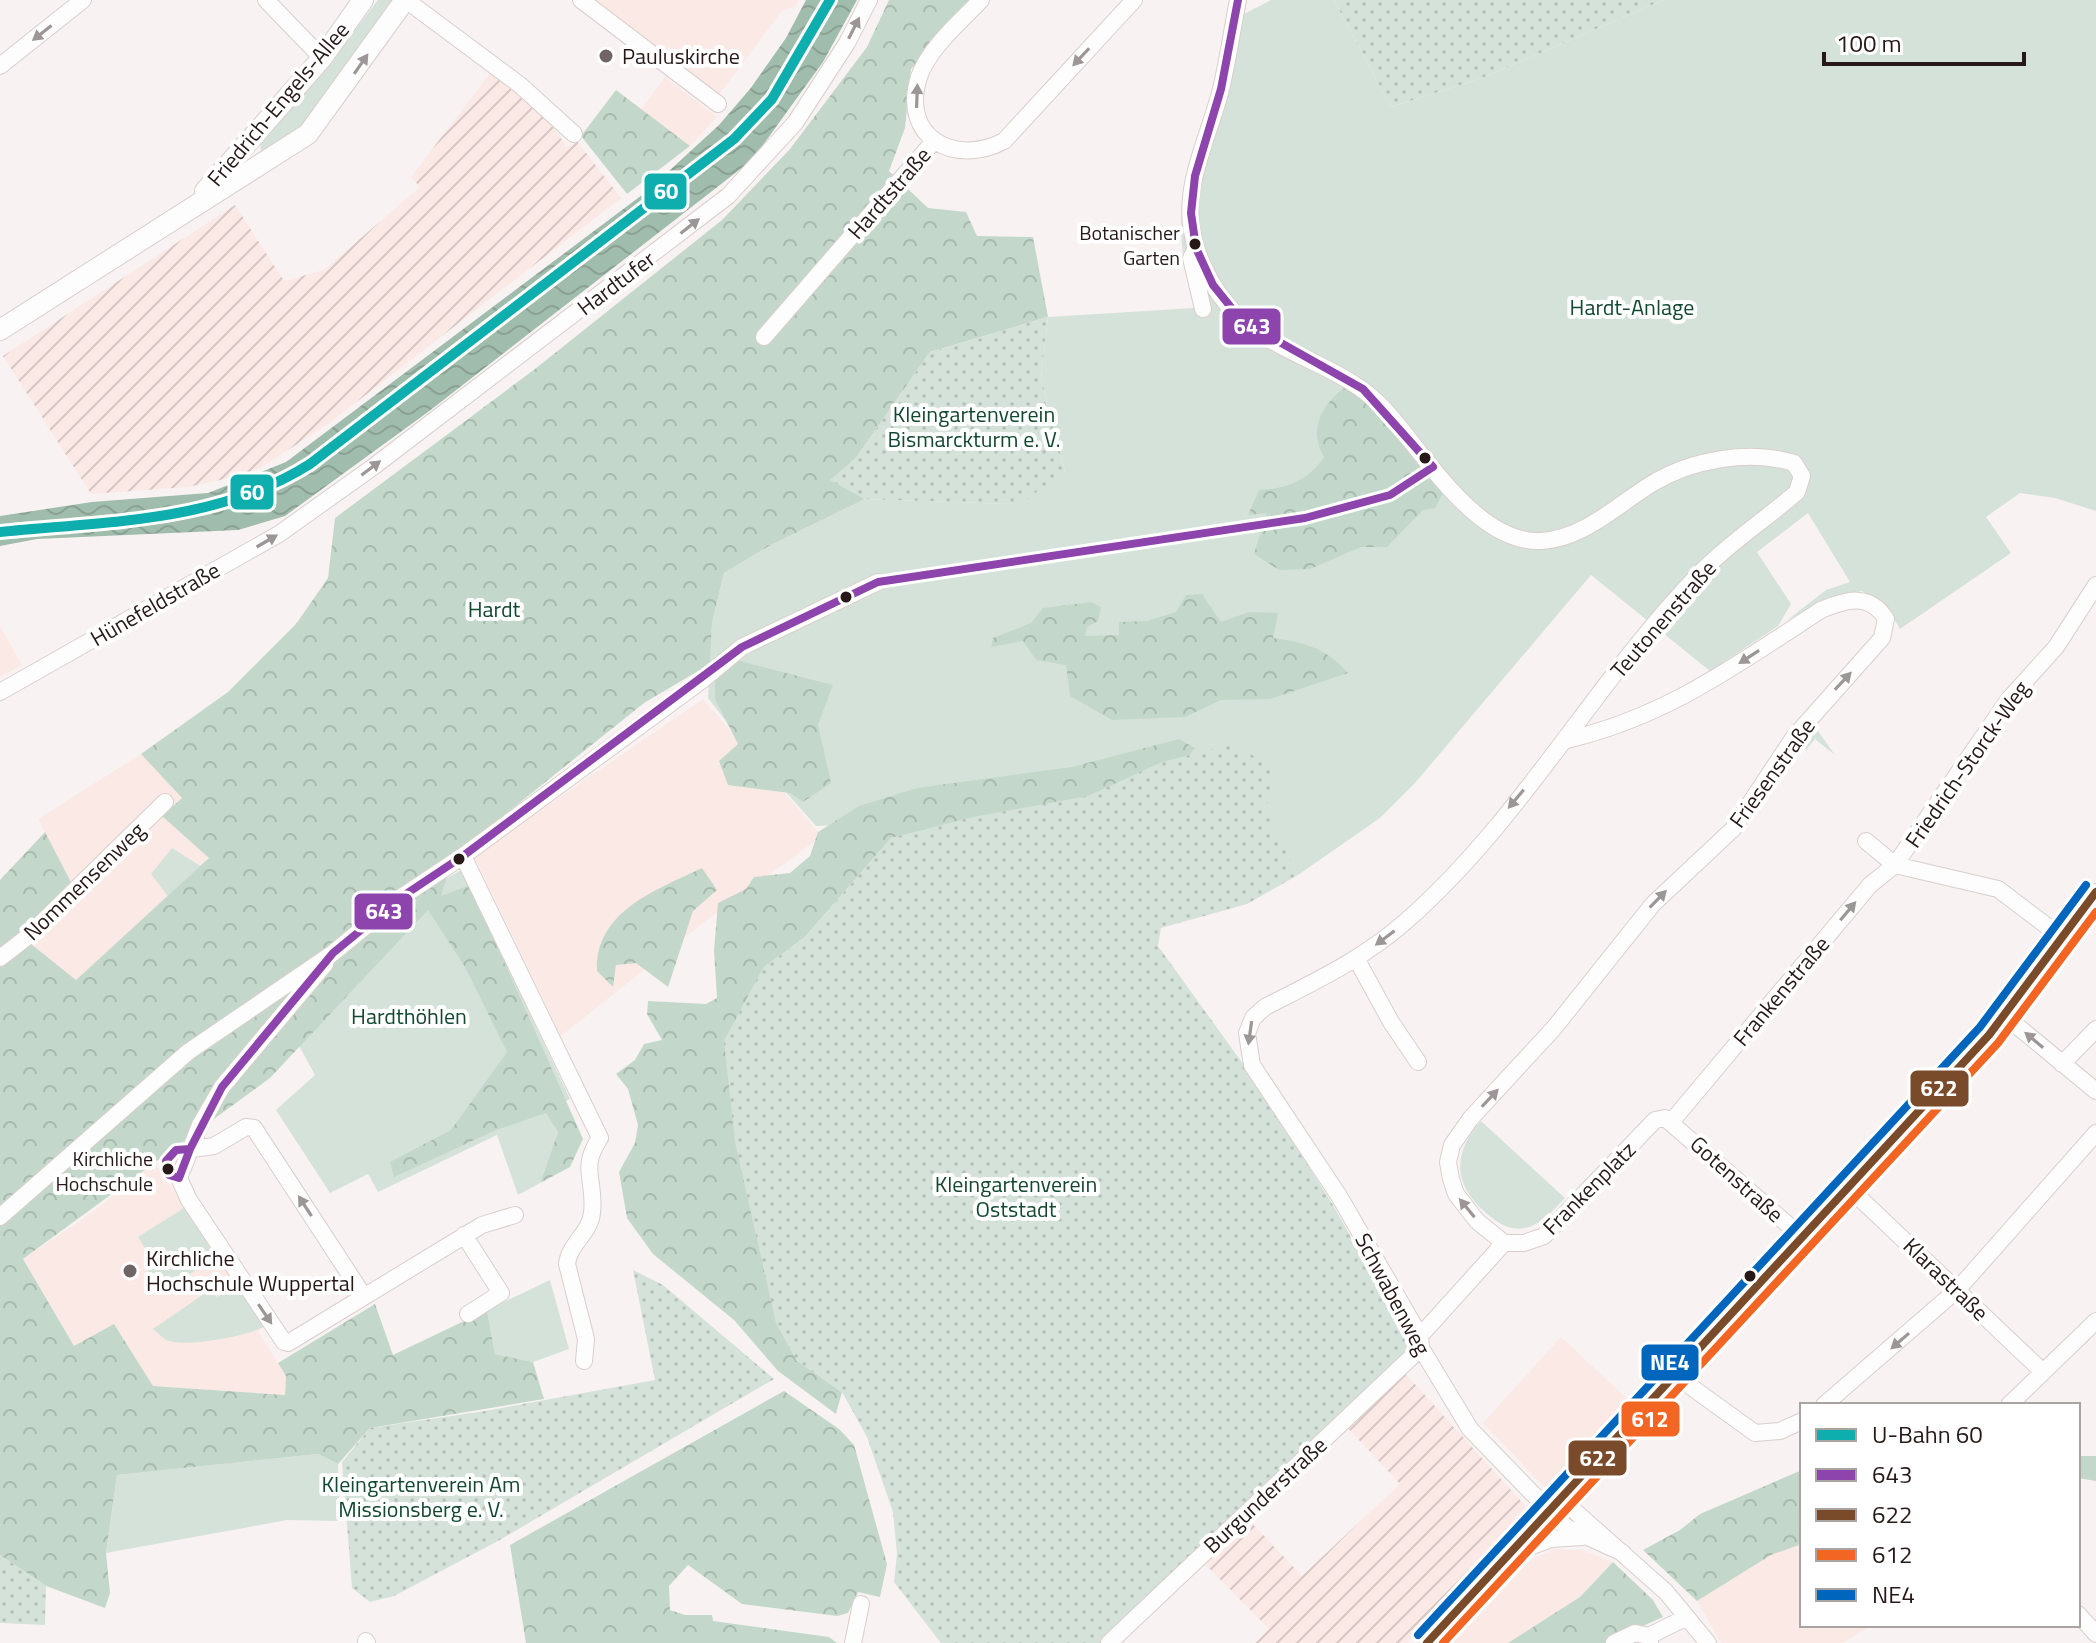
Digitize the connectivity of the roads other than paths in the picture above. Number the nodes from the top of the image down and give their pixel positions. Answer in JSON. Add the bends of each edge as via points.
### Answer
{"nodes":[{"id":1,"x":83,"y":0,"type":"edge"},
{"id":2,"x":266,"y":0,"type":"edge"},
{"id":3,"x":363,"y":0,"type":"edge"},
{"id":4,"x":406,"y":0,"type":"edge"},
{"id":5,"x":581,"y":0,"type":"edge"},
{"id":6,"x":869,"y":0,"type":"edge"},
{"id":7,"x":981,"y":0,"type":"edge"},
{"id":8,"x":1134,"y":0,"type":"edge"},
{"id":9,"x":1238,"y":0,"type":"edge"},
{"id":10,"x":322,"y":58,"type":"junction"},
{"id":11,"x":0,"y":66,"type":"edge"},
{"id":12,"x":718,"y":104,"type":"dead end"},
{"id":13,"x":574,"y":134,"type":"dead end"},
{"id":14,"x":253,"y":138,"type":"junction"},
{"id":15,"x":934,"y":141,"type":"junction"},
{"id":16,"x":274,"y":158,"type":"junction"},
{"id":17,"x":191,"y":206,"type":"junction"},
{"id":18,"x":1196,"y":248,"type":"junction"},
{"id":19,"x":1203,"y":309,"type":"dead end"},
{"id":20,"x":0,"y":330,"type":"edge"},
{"id":21,"x":764,"y":337,"type":"dead end"},
{"id":22,"x":308,"y":514,"type":"joint"},
{"id":23,"x":878,"y":582,"type":"dead end"},
{"id":24,"x":2096,"y":585,"type":"edge"},
{"id":25,"x":0,"y":692,"type":"edge"},
{"id":26,"x":1567,"y":740,"type":"junction"},
{"id":27,"x":165,"y":802,"type":"dead end"},
{"id":28,"x":1866,"y":841,"type":"dead end"},
{"id":29,"x":463,"y":856,"type":"junction"},
{"id":30,"x":1895,"y":865,"type":"junction"},
{"id":31,"x":2096,"y":892,"type":"edge"},
{"id":32,"x":2064,"y":939,"type":"junction"},
{"id":33,"x":333,"y":953,"type":"junction"},
{"id":34,"x":0,"y":958,"type":"edge"},
{"id":35,"x":1357,"y":960,"type":"junction"},
{"id":36,"x":2005,"y":1016,"type":"junction"},
{"id":37,"x":2096,"y":1029,"type":"edge"},
{"id":38,"x":1418,"y":1062,"type":"dead end"},
{"id":39,"x":2062,"y":1064,"type":"junction"},
{"id":40,"x":1252,"y":1065,"type":"joint"},
{"id":41,"x":2096,"y":1091,"type":"edge"},
{"id":42,"x":1672,"y":1121,"type":"junction"},
{"id":43,"x":2096,"y":1133,"type":"edge"},
{"id":44,"x":192,"y":1149,"type":"junction"},
{"id":45,"x":1848,"y":1187,"type":"junction"},
{"id":46,"x":515,"y":1215,"type":"dead end"},
{"id":47,"x":0,"y":1217,"type":"edge"},
{"id":48,"x":464,"y":1235,"type":"junction"},
{"id":49,"x":1801,"y":1236,"type":"junction"},
{"id":50,"x":1504,"y":1243,"type":"junction"},
{"id":51,"x":1958,"y":1289,"type":"junction"},
{"id":52,"x":363,"y":1295,"type":"junction"},
{"id":53,"x":468,"y":1314,"type":"dead end"},
{"id":54,"x":2096,"y":1321,"type":"edge"},
{"id":55,"x":1420,"y":1342,"type":"junction"},
{"id":56,"x":584,"y":1361,"type":"dead end"},
{"id":57,"x":2043,"y":1372,"type":"junction"},
{"id":58,"x":1676,"y":1376,"type":"junction"},
{"id":59,"x":1843,"y":1400,"type":"edge"},
{"id":60,"x":2011,"y":1403,"type":"edge"},
{"id":61,"x":1800,"y":1422,"type":"edge"},
{"id":62,"x":1556,"y":1505,"type":"junction"},
{"id":63,"x":1582,"y":1537,"type":"junction"},
{"id":64,"x":1623,"y":1553,"type":"junction"},
{"id":65,"x":1506,"y":1555,"type":"junction"},
{"id":66,"x":861,"y":1604,"type":"dead end"},
{"id":67,"x":2080,"y":1616,"type":"edge"},
{"id":68,"x":1687,"y":1617,"type":"junction"},
{"id":69,"x":2096,"y":1634,"type":"edge"},
{"id":70,"x":1650,"y":1639,"type":"edge"},
{"id":71,"x":853,"y":1643,"type":"edge"},
{"id":72,"x":1109,"y":1643,"type":"edge"},
{"id":73,"x":1427,"y":1643,"type":"edge"},
{"id":74,"x":1614,"y":1643,"type":"edge"},
{"id":75,"x":1708,"y":1643,"type":"edge"}],
"edges":[{"from":1,"to":11,"type":"street","one_way":true},
{"from":2,"to":10,"type":"street"},
{"from":3,"to":10,"type":"main road","name":"Friedrich-Engels-Allee"},
{"from":4,"to":13,"type":"street","name":"Friedrich-Engels-Allee","via":[[520,85]]},
{"from":16,"to":4,"type":"main road","name":"Friedrich-Engels-Allee","one_way":true,"via":[[315,127]]},
{"from":5,"to":12,"type":"street"},
{"from":22,"to":6,"type":"street","name":"Hardtufer","one_way":true,"via":[[728,196],[795,123]]},
{"from":15,"to":7,"type":"street","one_way":true,"via":[[918,118],[919,76]]},
{"from":8,"to":15,"type":"street","name":"Hardtstraße","one_way":true,"via":[[1004,141],[980,150],[956,150]]},
{"from":9,"to":18,"type":"street","via":[[1221,89],[1195,176],[1191,227]]},
{"from":10,"to":14,"type":"main road","name":"Friedrich-Engels-Allee"},
{"from":14,"to":16,"type":"main road","via":[[257,158]]},
{"from":14,"to":17,"type":"main road","name":"Friedrich-Engels-Allee"},
{"from":15,"to":21,"type":"street","name":"Hardtstraße"},
{"from":16,"to":17,"type":"main road","name":"Friedrich-Engels-Allee"},
{"from":17,"to":20,"type":"main road","name":"Friedrich-Engels-Allee"},
{"from":18,"to":19,"type":"street","via":[[1191,258]]},
{"from":18,"to":26,"type":"street","name":"Teutonenstraße","via":[[1213,285],[1242,321],[1363,389],[1477,515],[1509,536],[1539,541],[1579,531],[1692,465],[1760,458],[1785,460],[1799,468],[1802,483],[1797,492],[1699,574]]},
{"from":25,"to":22,"type":"street","name":"Hünefeldstraße","one_way":true},
{"from":23,"to":29,"type":"street","via":[[730,654],[701,681]]},
{"from":24,"to":30,"type":"street","name":"Friedrich-Storck-Weg","via":[[2056,647],[2009,699]]},
{"from":26,"to":35,"type":"street","name":"Teutonenstraße","one_way":true,"via":[[1443,887]]},
{"from":50,"to":26,"type":"street","name":"Friesenstraße","one_way":true,"via":[[1464,1206],[1451,1179],[1452,1145],[1653,904],[1733,829],[1794,737],[1882,638],[1886,619],[1863,600],[1821,610],[1690,695],[1634,721]]},
{"from":27,"to":34,"type":"street","name":"Nommensenweg"},
{"from":28,"to":30,"type":"street"},
{"from":29,"to":33,"type":"street","via":[[400,898]]},
{"from":29,"to":56,"type":"street","via":[[600,1138],[587,1168],[592,1214],[568,1253],[567,1264],[586,1339]]},
{"from":30,"to":32,"type":"street","via":[[1998,889]]},
{"from":42,"to":30,"type":"street","name":"Frankenstraße","one_way":true,"via":[[1870,885]]},
{"from":31,"to":32,"type":"street"},
{"from":32,"to":36,"type":"street"},
{"from":33,"to":44,"type":"street","via":[[222,1087]]},
{"from":33,"to":47,"type":"street","via":[[188,1052]]},
{"from":35,"to":38,"type":"street"},
{"from":35,"to":40,"type":"street","name":"Teutonenstraße","one_way":true,"via":[[1253,1018],[1247,1033]]},
{"from":39,"to":36,"type":"street","one_way":true},
{"from":36,"to":45,"type":"street"},
{"from":37,"to":39,"type":"street"},
{"from":39,"to":41,"type":"street"},
{"from":40,"to":55,"type":"street","name":"Schwabenweg","via":[[1339,1196]]},
{"from":42,"to":49,"type":"street","name":"Gotenstraße"},
{"from":42,"to":50,"type":"street","name":"Frankenplatz","via":[[1655,1120],[1544,1236]]},
{"from":43,"to":51,"type":"street"},
{"from":52,"to":44,"type":"street","one_way":true,"via":[[254,1128],[244,1128],[204,1150]]},
{"from":44,"to":52,"type":"street","one_way":true,"via":[[179,1178],[189,1200],[288,1343]]},
{"from":45,"to":49,"type":"street"},
{"from":45,"to":51,"type":"street","name":"Klarastraße"},
{"from":46,"to":48,"type":"street"},
{"from":48,"to":52,"type":"street"},
{"from":48,"to":53,"type":"street","via":[[501,1293]]},
{"from":49,"to":58,"type":"street"},
{"from":50,"to":55,"type":"street","name":"Burgunderstraße"},
{"from":51,"to":57,"type":"street","name":"Klarastraße"},
{"from":51,"to":59,"type":"street","one_way":true},
{"from":54,"to":57,"type":"street"},
{"from":55,"to":62,"type":"street","name":"Schwabenweg","via":[[1470,1429]]},
{"from":55,"to":72,"type":"street","name":"Burgunderstraße"},
{"from":57,"to":60,"type":"street"},
{"from":58,"to":61,"type":"street","via":[[1755,1433],[1780,1431]]},
{"from":58,"to":62,"type":"street"},
{"from":62,"to":63,"type":"street"},
{"from":62,"to":64,"type":"street"},
{"from":62,"to":65,"type":"street"},
{"from":63,"to":64,"type":"street"},
{"from":63,"to":65,"type":"street","via":[[1551,1539]]},
{"from":64,"to":68,"type":"street"},
{"from":65,"to":73,"type":"street"},
{"from":66,"to":71,"type":"street"},
{"from":67,"to":69,"type":"street"},
{"from":68,"to":70,"type":"street"},
{"from":68,"to":75,"type":"street"},
{"from":70,"to":74,"type":"street","via":[[1635,1633]]}]}
